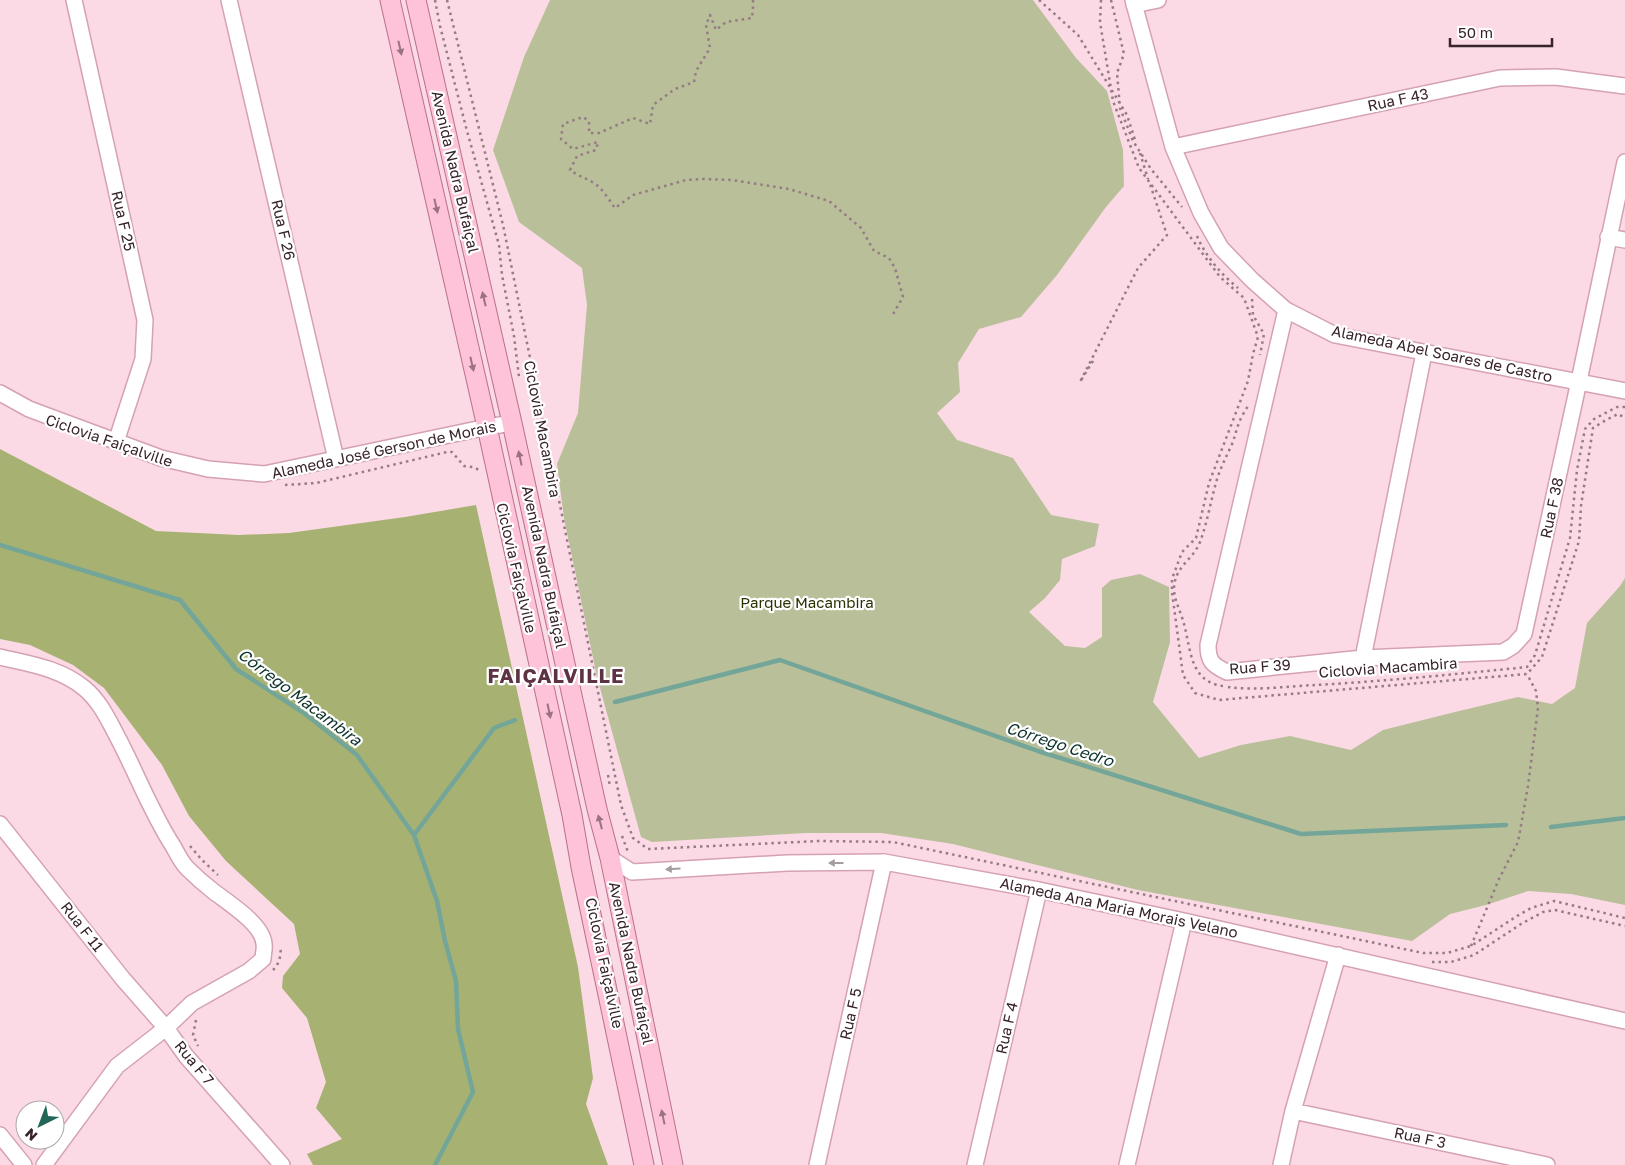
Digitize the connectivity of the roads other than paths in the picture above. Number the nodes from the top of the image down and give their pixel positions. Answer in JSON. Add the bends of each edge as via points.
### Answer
{"nodes":[{"id":1,"x":74,"y":0,"type":"edge"},
{"id":2,"x":229,"y":0,"type":"edge"},
{"id":3,"x":390,"y":0,"type":"edge"},
{"id":4,"x":416,"y":0,"type":"edge"},
{"id":5,"x":1158,"y":0,"type":"edge"},
{"id":6,"x":1134,"y":3,"type":"edge"},
{"id":7,"x":1625,"y":86,"type":"edge"},
{"id":8,"x":1174,"y":147,"type":"junction"},
{"id":9,"x":1625,"y":162,"type":"edge"},
{"id":10,"x":1608,"y":237,"type":"junction"},
{"id":11,"x":1625,"y":240,"type":"edge"},
{"id":12,"x":1286,"y":310,"type":"junction"},
{"id":13,"x":1424,"y":353,"type":"junction"},
{"id":14,"x":1579,"y":381,"type":"junction"},
{"id":15,"x":1625,"y":391,"type":"edge"},
{"id":16,"x":0,"y":393,"type":"edge"},
{"id":17,"x":512,"y":424,"type":"junction"},
{"id":18,"x":487,"y":427,"type":"junction"},
{"id":19,"x":116,"y":442,"type":"junction"},
{"id":20,"x":336,"y":459,"type":"junction"},
{"id":21,"x":1524,"y":634,"type":"joint"},
{"id":22,"x":0,"y":657,"type":"edge"},
{"id":23,"x":1362,"y":658,"type":"junction"},
{"id":24,"x":0,"y":824,"type":"edge"},
{"id":25,"x":610,"y":858,"type":"junction"},
{"id":26,"x":884,"y":862,"type":"junction"},
{"id":27,"x":1039,"y":890,"type":"junction"},
{"id":28,"x":1184,"y":921,"type":"junction"},
{"id":29,"x":1338,"y":955,"type":"junction"},
{"id":30,"x":1625,"y":1021,"type":"edge"},
{"id":31,"x":166,"y":1028,"type":"junction"},
{"id":32,"x":1292,"y":1111,"type":"junction"},
{"id":33,"x":0,"y":1135,"type":"edge"},
{"id":34,"x":24,"y":1165,"type":"edge"},
{"id":35,"x":44,"y":1165,"type":"edge"},
{"id":36,"x":282,"y":1165,"type":"edge"},
{"id":37,"x":644,"y":1165,"type":"edge"},
{"id":38,"x":673,"y":1165,"type":"edge"},
{"id":39,"x":817,"y":1165,"type":"edge"},
{"id":40,"x":975,"y":1165,"type":"edge"},
{"id":41,"x":1127,"y":1165,"type":"edge"},
{"id":42,"x":1281,"y":1165,"type":"edge"},
{"id":43,"x":1547,"y":1165,"type":"edge"}],
"edges":[{"from":1,"to":19,"type":"street","name":"Rua F 25","via":[[145,320],[143,360]]},
{"from":2,"to":20,"type":"street","name":"Rua F 26"},
{"from":3,"to":18,"type":"main road","name":"Avenida Nadra Bufaiçal","one_way":true},
{"from":17,"to":4,"type":"main road","name":"Avenida Nadra Bufaiçal","one_way":true},
{"from":5,"to":6,"type":"street"},
{"from":6,"to":8,"type":"street","name":"Alameda Abel Soares de Castro"},
{"from":7,"to":8,"type":"street","name":"Rua F 43","via":[[1556,77],[1500,78]]},
{"from":8,"to":12,"type":"street","name":"Alameda Abel Soares de Castro","via":[[1202,213],[1222,248]]},
{"from":9,"to":10,"type":"street","name":"Rua F 38"},
{"from":10,"to":11,"type":"street"},
{"from":10,"to":14,"type":"street","name":"Rua F 38"},
{"from":12,"to":13,"type":"street","name":"Alameda Abel Soares de Castro","via":[[1335,335]]},
{"from":12,"to":23,"type":"street","name":"Rua F 39","via":[[1208,656],[1215,667],[1227,672]]},
{"from":13,"to":14,"type":"street","name":"Alameda Abel Soares de Castro"},
{"from":13,"to":23,"type":"street"},
{"from":14,"to":15,"type":"street","name":"Alameda Abel Soares de Castro"},
{"from":14,"to":21,"type":"street","name":"Rua F 38"},
{"from":16,"to":19,"type":"street","name":"Alameda José Gerson de Morais","via":[[29,409]]},
{"from":17,"to":18,"type":"street","name":"Alameda José Gerson de Morais"},
{"from":25,"to":17,"type":"main road","name":"Avenida Nadra Bufaiçal","one_way":true},
{"from":18,"to":20,"type":"street","name":"Alameda José Gerson de Morais"},
{"from":18,"to":37,"type":"main road","name":"Avenida Nadra Bufaiçal","one_way":true},
{"from":19,"to":20,"type":"street","name":"Alameda José Gerson de Morais","via":[[208,470],[264,474]]},
{"from":21,"to":23,"type":"street","name":"Rua F 39","via":[[1503,652]]},
{"from":22,"to":31,"type":"street","name":"Rua F 7","via":[[64,675],[85,688],[100,704],[149,804],[186,867],[245,916],[258,930],[264,943],[263,959],[249,971],[192,1002]]},
{"from":24,"to":31,"type":"street","name":"Rua F 11"},
{"from":26,"to":25,"type":"street","name":"Alameda Ana Maria Morais Velano","one_way":true,"via":[[787,863],[632,872]]},
{"from":38,"to":25,"type":"main road","name":"Avenida Nadra Bufaiçal","one_way":true},
{"from":26,"to":27,"type":"street","name":"Alameda Ana Maria Morais Velano"},
{"from":26,"to":39,"type":"street","name":"Rua F 5"},
{"from":27,"to":28,"type":"street","name":"Alameda Ana Maria Morais Velano"},
{"from":27,"to":40,"type":"street","name":"Rua F 4"},
{"from":28,"to":29,"type":"street","name":"Alameda Ana Maria Morais Velano"},
{"from":28,"to":41,"type":"street"},
{"from":29,"to":30,"type":"street","name":"Alameda Ana Maria Morais Velano"},
{"from":29,"to":32,"type":"street"},
{"from":31,"to":35,"type":"street","via":[[117,1066]]},
{"from":31,"to":36,"type":"street","name":"Rua F 7","via":[[186,1056]]},
{"from":32,"to":42,"type":"street"},
{"from":32,"to":43,"type":"street","name":"Rua F 3"},
{"from":33,"to":34,"type":"street"}]}
